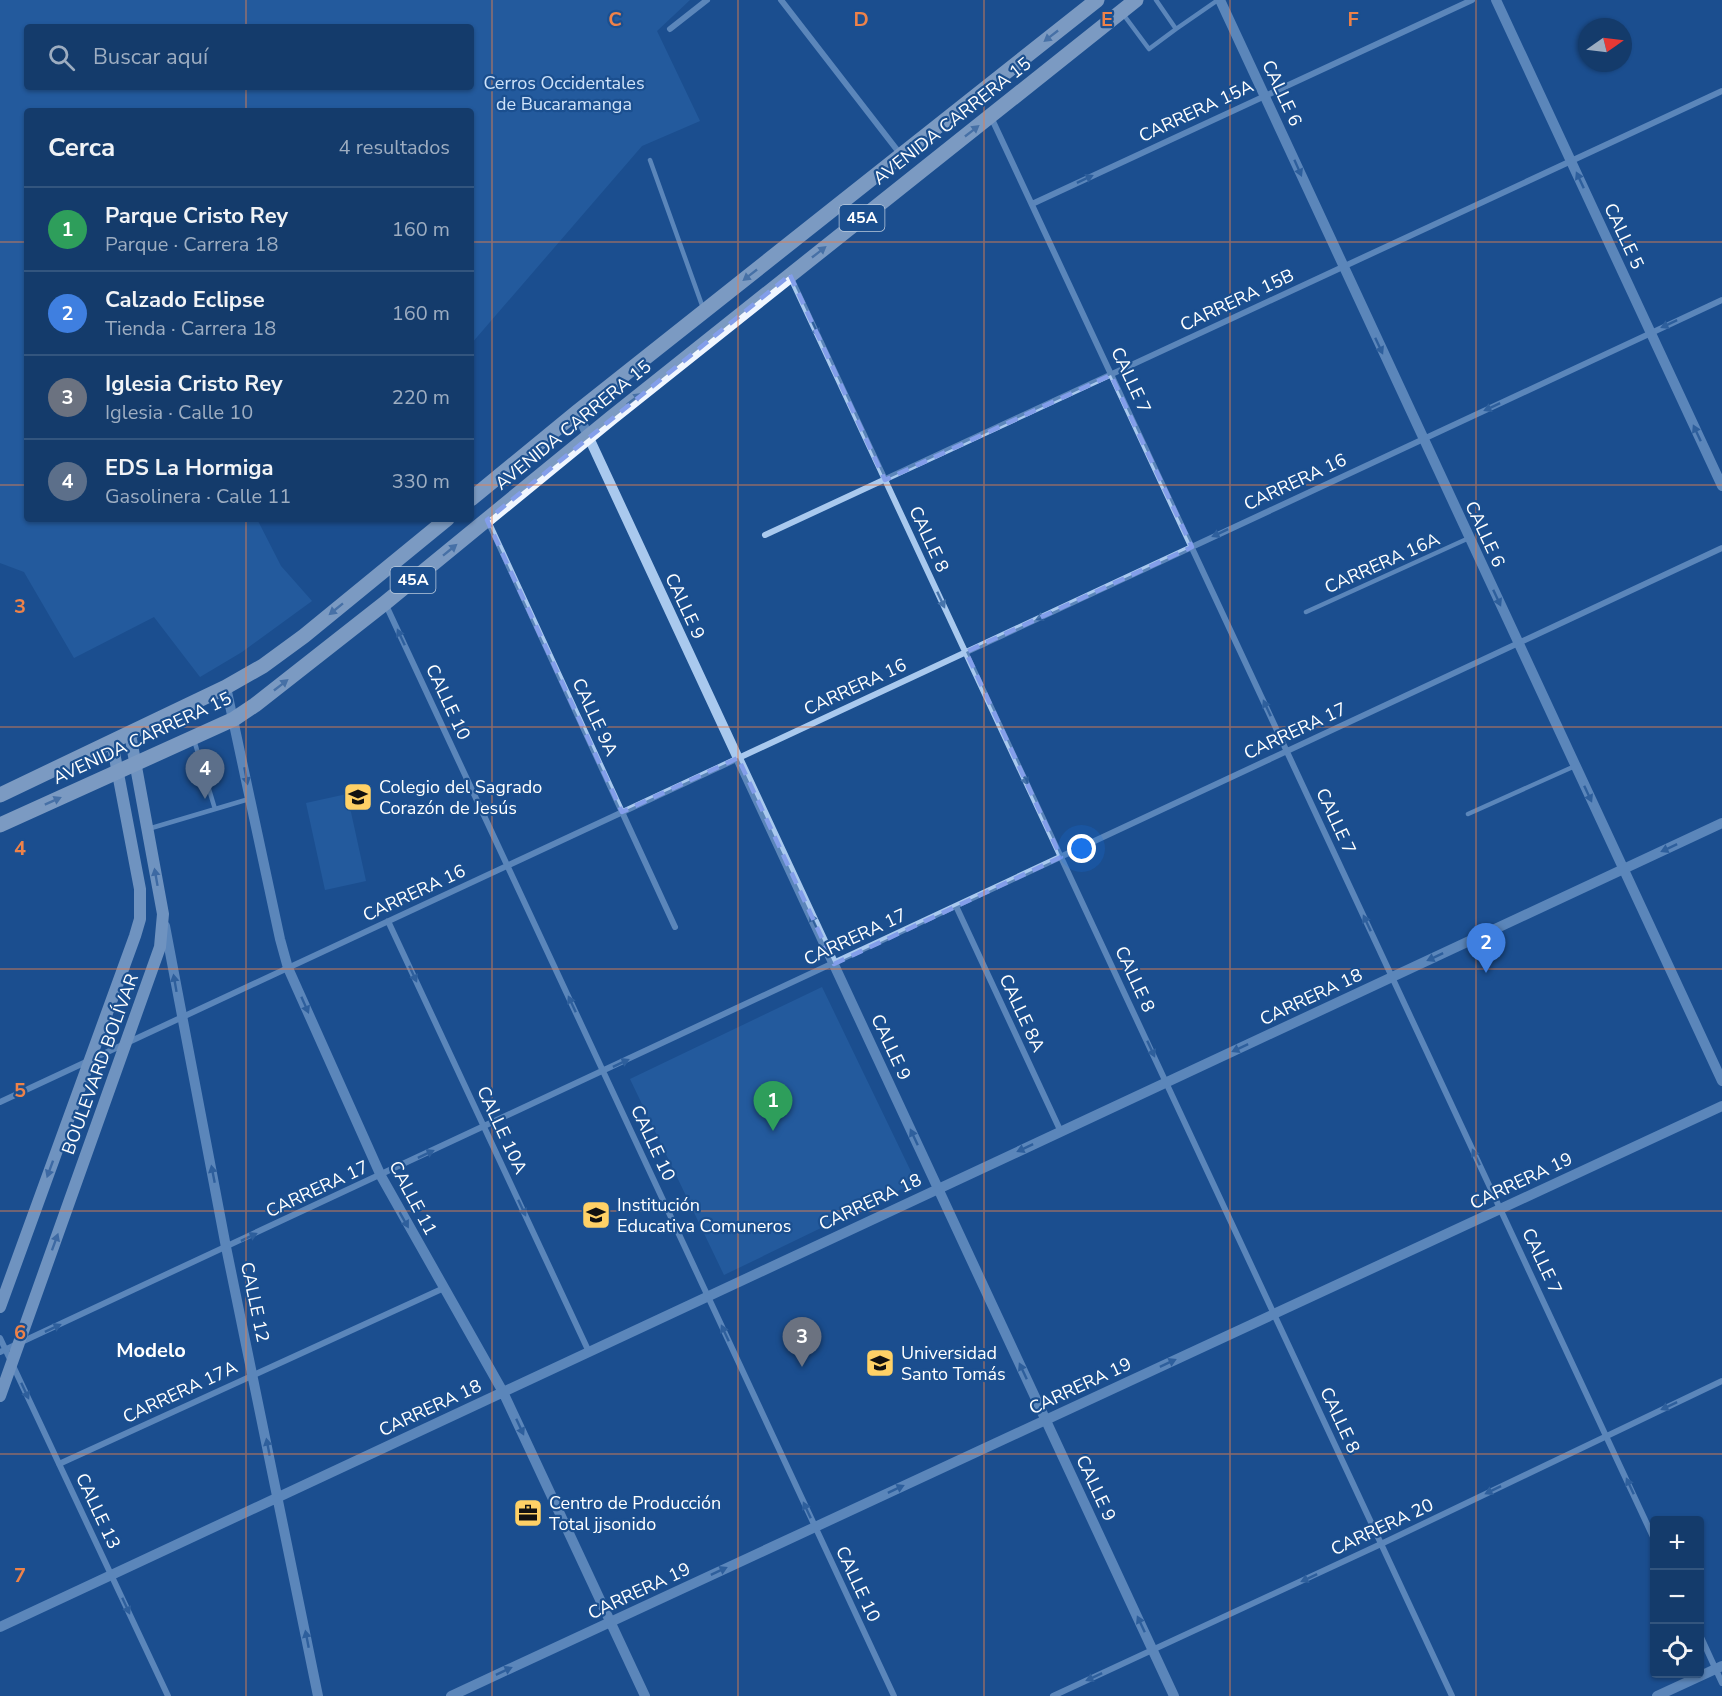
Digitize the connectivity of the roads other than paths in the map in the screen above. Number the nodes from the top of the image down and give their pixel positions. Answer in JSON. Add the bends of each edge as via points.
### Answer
{"nodes":[{"id":1,"x":707,"y":0,"type":"edge"},
{"id":2,"x":781,"y":0,"type":"edge"},
{"id":3,"x":1136,"y":0,"type":"edge"},
{"id":4,"x":1156,"y":0,"type":"edge"},
{"id":5,"x":1219,"y":0,"type":"edge"},
{"id":6,"x":1472,"y":0,"type":"edge"},
{"id":7,"x":1496,"y":0,"type":"edge"},
{"id":8,"x":1092,"y":2,"type":"edge"},
{"id":9,"x":1122,"y":12,"type":"junction"},
{"id":10,"x":670,"y":29,"type":"dead end"},
{"id":11,"x":1176,"y":29,"type":"junction"},
{"id":12,"x":1722,"y":91,"type":"edge"},
{"id":13,"x":1265,"y":96,"type":"junction"},
{"id":14,"x":990,"y":116,"type":"junction"},
{"id":15,"x":902,"y":155,"type":"junction"},
{"id":16,"x":650,"y":160,"type":"dead end"},
{"id":17,"x":1571,"y":161,"type":"junction"},
{"id":18,"x":1032,"y":204,"type":"junction"},
{"id":19,"x":1342,"y":267,"type":"junction"},
{"id":20,"x":790,"y":275,"type":"junction"},
{"id":21,"x":1722,"y":300,"type":"edge"},
{"id":22,"x":704,"y":311,"type":"junction"},
{"id":23,"x":1651,"y":333,"type":"junction"},
{"id":24,"x":1111,"y":375,"type":"junction"},
{"id":25,"x":577,"y":412,"type":"junction"},
{"id":26,"x":588,"y":436,"type":"junction"},
{"id":27,"x":1423,"y":439,"type":"junction"},
{"id":28,"x":885,"y":480,"type":"junction"},
{"id":29,"x":1722,"y":486,"type":"edge"},
{"id":30,"x":474,"y":497,"type":"edge"},
{"id":31,"x":488,"y":520,"type":"junction"},
{"id":32,"x":443,"y":522,"type":"edge"},
{"id":33,"x":765,"y":535,"type":"dead end"},
{"id":34,"x":1469,"y":538,"type":"junction"},
{"id":35,"x":1192,"y":547,"type":"junction"},
{"id":36,"x":1722,"y":548,"type":"edge"},
{"id":37,"x":385,"y":603,"type":"junction"},
{"id":38,"x":1306,"y":612,"type":"dead end"},
{"id":39,"x":1518,"y":644,"type":"junction"},
{"id":40,"x":966,"y":652,"type":"junction"},
{"id":41,"x":226,"y":687,"type":"junction"},
{"id":42,"x":234,"y":719,"type":"junction"},
{"id":43,"x":129,"y":734,"type":"junction"},
{"id":44,"x":193,"y":737,"type":"junction"},
{"id":45,"x":112,"y":742,"type":"junction"},
{"id":46,"x":1287,"y":752,"type":"junction"},
{"id":47,"x":738,"y":758,"type":"junction"},
{"id":48,"x":135,"y":764,"type":"junction"},
{"id":49,"x":1575,"y":765,"type":"junction"},
{"id":50,"x":118,"y":772,"type":"junction"},
{"id":51,"x":0,"y":795,"type":"edge"},
{"id":52,"x":250,"y":798,"type":"junction"},
{"id":53,"x":215,"y":809,"type":"junction"},
{"id":54,"x":622,"y":812,"type":"junction"},
{"id":55,"x":1468,"y":814,"type":"dead end"},
{"id":56,"x":1722,"y":823,"type":"edge"},
{"id":57,"x":0,"y":825,"type":"edge"},
{"id":58,"x":148,"y":829,"type":"junction"},
{"id":59,"x":1061,"y":857,"type":"junction"},
{"id":60,"x":508,"y":866,"type":"junction"},
{"id":61,"x":1623,"y":869,"type":"junction"},
{"id":62,"x":956,"y":906,"type":"junction"},
{"id":63,"x":163,"y":914,"type":"junction"},
{"id":64,"x":388,"y":921,"type":"junction"},
{"id":65,"x":675,"y":927,"type":"dead end"},
{"id":66,"x":834,"y":964,"type":"junction"},
{"id":67,"x":288,"y":968,"type":"junction"},
{"id":68,"x":1392,"y":977,"type":"junction"},
{"id":69,"x":182,"y":1017,"type":"junction"},
{"id":70,"x":127,"y":1043,"type":"junction"},
{"id":71,"x":90,"y":1060,"type":"junction"},
{"id":72,"x":603,"y":1071,"type":"junction"},
{"id":73,"x":1722,"y":1081,"type":"edge"},
{"id":74,"x":1166,"y":1083,"type":"junction"},
{"id":75,"x":0,"y":1102,"type":"edge"},
{"id":76,"x":1722,"y":1106,"type":"edge"},
{"id":77,"x":484,"y":1127,"type":"junction"},
{"id":78,"x":1061,"y":1132,"type":"junction"},
{"id":79,"x":381,"y":1176,"type":"junction"},
{"id":80,"x":939,"y":1189,"type":"junction"},
{"id":81,"x":1501,"y":1209,"type":"junction"},
{"id":82,"x":226,"y":1247,"type":"junction"},
{"id":83,"x":444,"y":1288,"type":"junction"},
{"id":84,"x":708,"y":1297,"type":"junction"},
{"id":85,"x":0,"y":1307,"type":"edge"},
{"id":86,"x":1274,"y":1314,"type":"junction"},
{"id":87,"x":0,"y":1338,"type":"edge"},
{"id":88,"x":19,"y":1344,"type":"junction"},
{"id":89,"x":3,"y":1351,"type":"edge"},
{"id":90,"x":589,"y":1352,"type":"junction"},
{"id":91,"x":12,"y":1363,"type":"junction"},
{"id":92,"x":254,"y":1375,"type":"junction"},
{"id":93,"x":1722,"y":1381,"type":"edge"},
{"id":94,"x":503,"y":1392,"type":"junction"},
{"id":95,"x":0,"y":1396,"type":"edge"},
{"id":96,"x":1046,"y":1420,"type":"junction"},
{"id":97,"x":1607,"y":1436,"type":"junction"},
{"id":98,"x":59,"y":1464,"type":"junction"},
{"id":99,"x":278,"y":1497,"type":"junction"},
{"id":100,"x":815,"y":1527,"type":"junction"},
{"id":101,"x":1650,"y":1530,"type":"edge"},
{"id":102,"x":1382,"y":1544,"type":"junction"},
{"id":103,"x":112,"y":1575,"type":"junction"},
{"id":104,"x":610,"y":1622,"type":"junction"},
{"id":105,"x":0,"y":1627,"type":"edge"},
{"id":106,"x":1704,"y":1642,"type":"edge"},
{"id":107,"x":1153,"y":1650,"type":"junction"},
{"id":108,"x":1719,"y":1667,"type":"edge"},
{"id":109,"x":1722,"y":1683,"type":"edge"},
{"id":110,"x":168,"y":1696,"type":"edge"},
{"id":111,"x":318,"y":1696,"type":"edge"},
{"id":112,"x":451,"y":1696,"type":"edge"},
{"id":113,"x":645,"y":1696,"type":"edge"},
{"id":114,"x":894,"y":1696,"type":"edge"},
{"id":115,"x":1053,"y":1696,"type":"edge"},
{"id":116,"x":1174,"y":1696,"type":"edge"},
{"id":117,"x":1452,"y":1696,"type":"edge"},
{"id":118,"x":1657,"y":1696,"type":"edge"}],
"edges":[{"from":1,"to":10,"type":"street"},
{"from":2,"to":15,"type":"street"},
{"from":3,"to":9,"type":"main road","name":"AVENIDA CARRERA 15","number":"45A"},
{"from":4,"to":11,"type":"lane"},
{"from":5,"to":11,"type":"lane"},
{"from":5,"to":13,"type":"street","name":"CALLE 6"},
{"from":6,"to":13,"type":"street","name":"CARRERA 15A"},
{"from":7,"to":17,"type":"street","name":"CALLE 5"},
{"from":8,"to":15,"type":"main road","name":"AVENIDA CARRERA 15","number":"45A","one_way":true},
{"from":9,"to":11,"type":"lane","via":[[1149,50]]},
{"from":9,"to":14,"type":"main road","name":"AVENIDA CARRERA 15","number":"45A"},
{"from":12,"to":17,"type":"street","name":"CARRERA 15B"},
{"from":18,"to":13,"type":"street","name":"CARRERA 15A","one_way":true},
{"from":13,"to":19,"type":"street","name":"CALLE 6","one_way":true},
{"from":14,"to":18,"type":"street","name":"CALLE 7"},
{"from":20,"to":14,"type":"main road","name":"AVENIDA CARRERA 15","number":"45A","one_way":true},
{"from":15,"to":22,"type":"main road","name":"AVENIDA CARRERA 15","number":"45A","one_way":true},
{"from":16,"to":22,"type":"lane"},
{"from":17,"to":19,"type":"street","name":"CARRERA 15B"},
{"from":23,"to":17,"type":"street","name":"CALLE 5","one_way":true},
{"from":18,"to":24,"type":"street","name":"CALLE 7"},
{"from":19,"to":24,"type":"street","name":"CARRERA 15B"},
{"from":19,"to":27,"type":"street","name":"CALLE 6","one_way":true},
{"from":26,"to":20,"type":"main road","name":"AVENIDA CARRERA 15","number":"45A","one_way":true},
{"from":20,"to":28,"type":"street","name":"CALLE 8","one_way":true},
{"from":21,"to":23,"type":"street","name":"CARRERA 16","one_way":true},
{"from":22,"to":25,"type":"main road","name":"AVENIDA CARRERA 15","number":"45A"},
{"from":23,"to":27,"type":"street","name":"CARRERA 16","one_way":true},
{"from":29,"to":23,"type":"street","name":"CALLE 5","one_way":true},
{"from":24,"to":28,"type":"street","name":"CARRERA 15B"},
{"from":24,"to":35,"type":"street","name":"CALLE 7"},
{"from":25,"to":26,"type":"street","name":"CALLE 9"},
{"from":25,"to":30,"type":"main road","name":"AVENIDA CARRERA 15","number":"45A"},
{"from":26,"to":31,"type":"main road","name":"AVENIDA CARRERA 15","number":"45A"},
{"from":26,"to":47,"type":"street","name":"CALLE 9"},
{"from":27,"to":34,"type":"street","name":"CALLE 6"},
{"from":27,"to":35,"type":"street","name":"CARRERA 16","one_way":true},
{"from":28,"to":33,"type":"street","name":"CARRERA 15B"},
{"from":28,"to":40,"type":"street","name":"CALLE 8","one_way":true},
{"from":37,"to":31,"type":"main road","name":"AVENIDA CARRERA 15","number":"45A","one_way":true},
{"from":31,"to":54,"type":"street","name":"CALLE 9A"},
{"from":32,"to":41,"type":"main road","name":"AVENIDA CARRERA 15","number":"45A","one_way":true,"via":[[282,653]]},
{"from":34,"to":38,"type":"lane","name":"CARRERA 16A"},
{"from":34,"to":39,"type":"street","name":"CALLE 6","one_way":true},
{"from":35,"to":40,"type":"street","name":"CARRERA 16","one_way":true},
{"from":46,"to":35,"type":"street","name":"CALLE 7","one_way":true},
{"from":36,"to":39,"type":"street","name":"CARRERA 17"},
{"from":42,"to":37,"type":"main road","name":"AVENIDA CARRERA 15","number":"45A","one_way":true},
{"from":60,"to":37,"type":"street","name":"CALLE 10","one_way":true},
{"from":39,"to":46,"type":"street","name":"CARRERA 17"},
{"from":39,"to":49,"type":"street","name":"CALLE 6"},
{"from":40,"to":47,"type":"street","name":"CARRERA 16"},
{"from":40,"to":59,"type":"street","name":"CALLE 8","one_way":true},
{"from":41,"to":42,"type":"street","name":"CALLE 11"},
{"from":41,"to":43,"type":"main road","name":"AVENIDA CARRERA 15","number":"45A"},
{"from":42,"to":44,"type":"main road","name":"AVENIDA CARRERA 15","number":"45A"},
{"from":42,"to":52,"type":"street","name":"CALLE 11","one_way":true},
{"from":43,"to":45,"type":"main road","name":"AVENIDA CARRERA 15","number":"45A"},
{"from":43,"to":48,"type":"main road","name":"BOULEVARD BOLÍVAR"},
{"from":44,"to":48,"type":"main road","name":"AVENIDA CARRERA 15","number":"45A"},
{"from":44,"to":53,"type":"lane"},
{"from":45,"to":50,"type":"main road","name":"BOULEVARD BOLÍVAR"},
{"from":45,"to":51,"type":"main road","name":"AVENIDA CARRERA 15","number":"45A"},
{"from":46,"to":59,"type":"street","name":"CARRERA 17"},
{"from":68,"to":46,"type":"street","name":"CALLE 7","one_way":true},
{"from":47,"to":54,"type":"street","name":"CARRERA 16"},
{"from":66,"to":47,"type":"street","name":"CALLE 9","one_way":true},
{"from":48,"to":50,"type":"main road","name":"AVENIDA CARRERA 15","number":"45A"},
{"from":48,"to":58,"type":"main road","name":"BOULEVARD BOLÍVAR"},
{"from":49,"to":55,"type":"lane"},
{"from":49,"to":61,"type":"street","name":"CALLE 6","one_way":true},
{"from":57,"to":50,"type":"main road","name":"AVENIDA CARRERA 15","number":"45A","one_way":true},
{"from":50,"to":71,"type":"main road","name":"BOULEVARD BOLÍVAR","via":[[140,889],[140,919]]},
{"from":52,"to":53,"type":"lane"},
{"from":52,"to":67,"type":"street","name":"CALLE 11"},
{"from":53,"to":58,"type":"lane"},
{"from":54,"to":60,"type":"street","name":"CARRERA 16"},
{"from":54,"to":65,"type":"street","name":"CALLE 9A"},
{"from":56,"to":61,"type":"street","name":"CARRERA 18","one_way":true},
{"from":63,"to":58,"type":"main road","name":"BOULEVARD BOLÍVAR","one_way":true},
{"from":59,"to":62,"type":"street","name":"CARRERA 17"},
{"from":59,"to":74,"type":"street","name":"CALLE 8","one_way":true},
{"from":60,"to":64,"type":"street","name":"CARRERA 16"},
{"from":72,"to":60,"type":"street","name":"CALLE 10","one_way":true},
{"from":61,"to":68,"type":"street","name":"CARRERA 18","one_way":true},
{"from":61,"to":73,"type":"street","name":"CALLE 6"},
{"from":62,"to":66,"type":"street","name":"CARRERA 17"},
{"from":62,"to":78,"type":"street","name":"CALLE 8A"},
{"from":69,"to":63,"type":"street","name":"CALLE 12","one_way":true},
{"from":63,"to":70,"type":"main road","name":"BOULEVARD BOLÍVAR","via":[[155,964]]},
{"from":64,"to":67,"type":"street","name":"CARRERA 16"},
{"from":64,"to":77,"type":"street","name":"CALLE 10A","one_way":true},
{"from":72,"to":66,"type":"street","name":"CARRERA 17","one_way":true},
{"from":80,"to":66,"type":"street","name":"CALLE 9","one_way":true},
{"from":67,"to":69,"type":"street","name":"CARRERA 16"},
{"from":67,"to":79,"type":"street","name":"CALLE 11","one_way":true},
{"from":68,"to":74,"type":"street","name":"CARRERA 18","one_way":true},
{"from":81,"to":68,"type":"street","name":"CALLE 7","one_way":true},
{"from":69,"to":70,"type":"street","name":"CARRERA 16"},
{"from":82,"to":69,"type":"street","name":"CALLE 12","one_way":true},
{"from":70,"to":71,"type":"street","name":"CARRERA 16"},
{"from":88,"to":70,"type":"main road","name":"BOULEVARD BOLÍVAR","one_way":true},
{"from":71,"to":75,"type":"street","name":"CARRERA 16"},
{"from":71,"to":85,"type":"main road","name":"BOULEVARD BOLÍVAR","one_way":true},
{"from":72,"to":77,"type":"street","name":"CARRERA 17"},
{"from":72,"to":84,"type":"street","name":"CALLE 10"},
{"from":74,"to":78,"type":"street","name":"CARRERA 18"},
{"from":74,"to":86,"type":"street","name":"CALLE 8"},
{"from":76,"to":81,"type":"street","name":"CARRERA 19"},
{"from":79,"to":77,"type":"street","name":"CARRERA 17","one_way":true},
{"from":77,"to":90,"type":"street","name":"CALLE 10A","one_way":true},
{"from":78,"to":80,"type":"street","name":"CARRERA 18","one_way":true},
{"from":82,"to":79,"type":"street","name":"CARRERA 17","one_way":true},
{"from":79,"to":83,"type":"street","name":"CALLE 11","one_way":true},
{"from":80,"to":84,"type":"street","name":"CARRERA 18"},
{"from":96,"to":80,"type":"street","name":"CALLE 9","one_way":true},
{"from":81,"to":86,"type":"street","name":"CARRERA 19"},
{"from":81,"to":97,"type":"street","name":"CALLE 7"},
{"from":88,"to":82,"type":"street","name":"CARRERA 17","one_way":true},
{"from":82,"to":92,"type":"street","name":"CALLE 12"},
{"from":83,"to":92,"type":"street","name":"CARRERA 17A"},
{"from":83,"to":94,"type":"street","name":"CALLE 11"},
{"from":84,"to":90,"type":"street","name":"CARRERA 18"},
{"from":100,"to":84,"type":"street","name":"CALLE 10","one_way":true},
{"from":96,"to":86,"type":"street","name":"CARRERA 19","one_way":true},
{"from":86,"to":102,"type":"street","name":"CALLE 8"},
{"from":87,"to":89,"type":"street","name":"CALLE 13"},
{"from":88,"to":89,"type":"street","name":"CARRERA 17"},
{"from":88,"to":91,"type":"main road","name":"BOULEVARD BOLÍVAR"},
{"from":89,"to":91,"type":"street","name":"CALLE 13"},
{"from":90,"to":94,"type":"street","name":"CARRERA 18"},
{"from":91,"to":95,"type":"main road","name":"BOULEVARD BOLÍVAR"},
{"from":91,"to":98,"type":"street","name":"CALLE 13","one_way":true},
{"from":92,"to":98,"type":"street","name":"CARRERA 17A"},
{"from":99,"to":92,"type":"street","name":"CALLE 12","one_way":true},
{"from":93,"to":97,"type":"street","name":"CARRERA 20","one_way":true},
{"from":94,"to":99,"type":"street","name":"CARRERA 18"},
{"from":94,"to":104,"type":"street","name":"CALLE 11","one_way":true},
{"from":100,"to":96,"type":"street","name":"CARRERA 19","one_way":true},
{"from":107,"to":96,"type":"street","name":"CALLE 9","one_way":true},
{"from":101,"to":97,"type":"street","name":"CALLE 7","one_way":true},
{"from":97,"to":102,"type":"street","name":"CARRERA 20","one_way":true},
{"from":98,"to":103,"type":"street","name":"CALLE 13"},
{"from":99,"to":103,"type":"street","name":"CARRERA 18"},
{"from":111,"to":99,"type":"street","name":"CALLE 12","one_way":true},
{"from":104,"to":100,"type":"street","name":"CARRERA 19","one_way":true},
{"from":100,"to":114,"type":"street","name":"CALLE 10"},
{"from":102,"to":107,"type":"street","name":"CARRERA 20","one_way":true},
{"from":102,"to":117,"type":"street","name":"CALLE 8"},
{"from":103,"to":105,"type":"street","name":"CARRERA 18"},
{"from":103,"to":110,"type":"street","name":"CALLE 13","one_way":true},
{"from":112,"to":104,"type":"street","name":"CARRERA 19","one_way":true},
{"from":104,"to":113,"type":"street","name":"CALLE 11"},
{"from":106,"to":108,"type":"street"},
{"from":107,"to":115,"type":"street","name":"CARRERA 20","one_way":true},
{"from":107,"to":116,"type":"street","name":"CALLE 9"},
{"from":108,"to":109,"type":"street"},
{"from":108,"to":118,"type":"street"}]}
